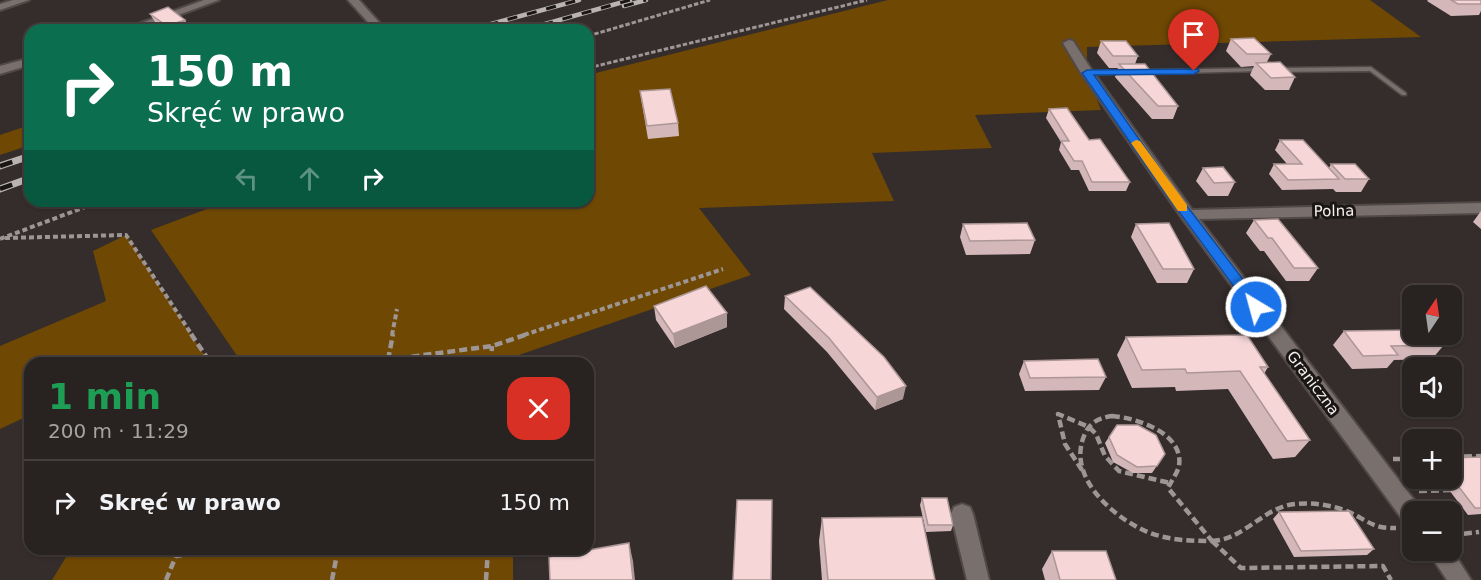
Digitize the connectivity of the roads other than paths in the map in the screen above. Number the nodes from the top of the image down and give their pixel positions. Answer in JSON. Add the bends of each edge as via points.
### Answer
{"nodes":[{"id":1,"x":24,"y":0,"type":"edge"},
{"id":2,"x":214,"y":0,"type":"edge"},
{"id":3,"x":353,"y":0,"type":"edge"},
{"id":4,"x":0,"y":7,"type":"edge"},
{"id":5,"x":144,"y":24,"type":"edge"},
{"id":6,"x":375,"y":24,"type":"edge"},
{"id":7,"x":1070,"y":43,"type":"dead end"},
{"id":8,"x":24,"y":63,"type":"edge"},
{"id":9,"x":0,"y":70,"type":"edge"},
{"id":10,"x":1087,"y":73,"type":"junction"},
{"id":11,"x":1404,"y":94,"type":"dead end"},
{"id":12,"x":1481,"y":208,"type":"edge"},
{"id":13,"x":1187,"y":214,"type":"junction"},
{"id":14,"x":1402,"y":508,"type":"edge"},
{"id":15,"x":962,"y":514,"type":"dead end"},
{"id":16,"x":1446,"y":561,"type":"edge"},
{"id":17,"x":978,"y":580,"type":"edge"},
{"id":18,"x":1461,"y":580,"type":"edge"}],
"edges":[{"from":1,"to":4,"type":"street"},
{"from":2,"to":5,"type":"street"},
{"from":3,"to":6,"type":"street"},
{"from":7,"to":10,"type":"street","name":"Graniczna"},
{"from":8,"to":9,"type":"street"},
{"from":10,"to":11,"type":"lane","via":[[1371,69]]},
{"from":10,"to":13,"type":"street","name":"Graniczna"},
{"from":12,"to":13,"type":"street","name":"Polna"},
{"from":13,"to":14,"type":"street","name":"Graniczna","via":[[1395,492]]},
{"from":15,"to":17,"type":"street"},
{"from":16,"to":18,"type":"street"}]}
